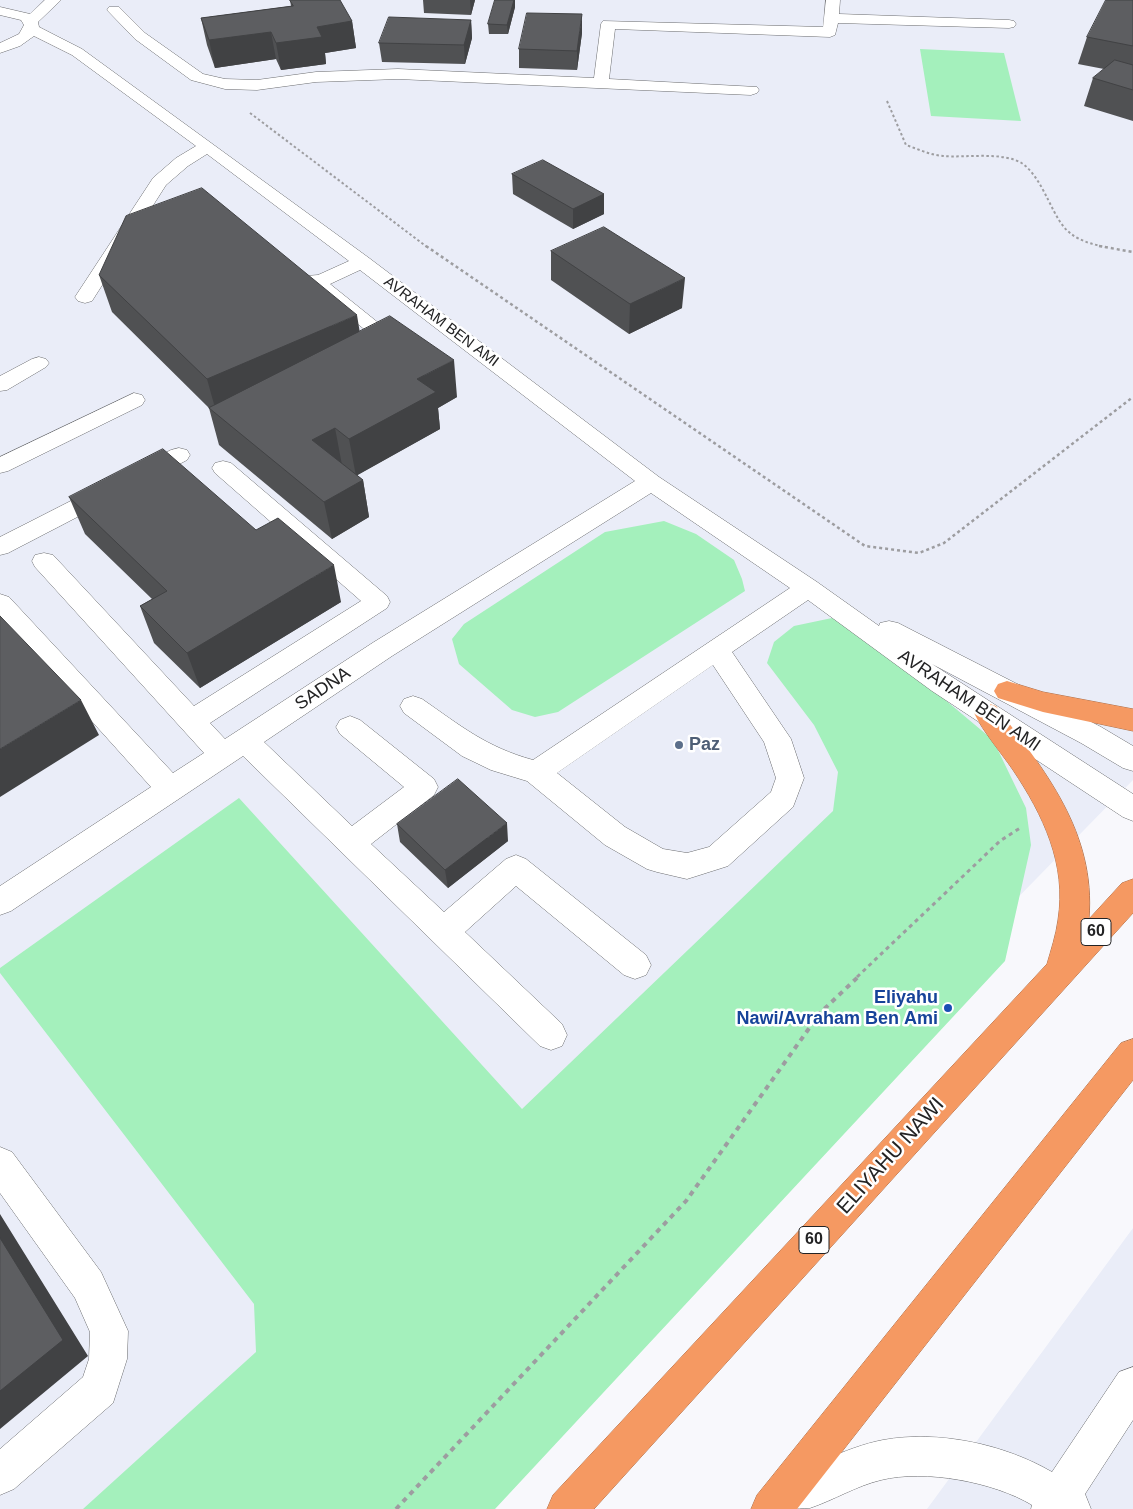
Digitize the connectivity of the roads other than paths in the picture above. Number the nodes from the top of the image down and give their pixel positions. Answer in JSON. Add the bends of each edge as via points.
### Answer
{"nodes":[{"id":1,"x":48,"y":0,"type":"edge"},
{"id":2,"x":833,"y":0,"type":"edge"},
{"id":3,"x":114,"y":10,"type":"dead end"},
{"id":4,"x":0,"y":11,"type":"edge"},
{"id":5,"x":831,"y":18,"type":"junction"},
{"id":6,"x":1008,"y":24,"type":"dead end"},
{"id":7,"x":31,"y":25,"type":"junction"},
{"id":8,"x":5,"y":47,"type":"edge"},
{"id":9,"x":77,"y":52,"type":"junction"},
{"id":10,"x":601,"y":83,"type":"junction"},
{"id":11,"x":751,"y":90,"type":"dead end"},
{"id":12,"x":208,"y":147,"type":"junction"},
{"id":13,"x":362,"y":262,"type":"junction"},
{"id":14,"x":85,"y":298,"type":"dead end"},
{"id":15,"x":391,"y":341,"type":"edge"},
{"id":16,"x":39,"y":363,"type":"dead end"},
{"id":17,"x":0,"y":385,"type":"edge"},
{"id":18,"x":134,"y":400,"type":"dead end"},
{"id":19,"x":179,"y":455,"type":"dead end"},
{"id":20,"x":0,"y":466,"type":"edge"},
{"id":21,"x":223,"y":468,"type":"dead end"},
{"id":22,"x":651,"y":482,"type":"junction"},
{"id":23,"x":1,"y":546,"type":"edge"},
{"id":24,"x":44,"y":561,"type":"dead end"},
{"id":25,"x":808,"y":588,"type":"junction"},
{"id":26,"x":0,"y":603,"type":"edge"},
{"id":27,"x":717,"y":650,"type":"junction"},
{"id":28,"x":1007,"y":690,"type":"junction"},
{"id":29,"x":413,"y":706,"type":"dead end"},
{"id":30,"x":987,"y":713,"type":"junction"},
{"id":31,"x":1133,"y":720,"type":"edge"},
{"id":32,"x":192,"y":721,"type":"junction"},
{"id":33,"x":350,"y":727,"type":"dead end"},
{"id":34,"x":234,"y":748,"type":"junction"},
{"id":35,"x":1133,"y":760,"type":"edge"},
{"id":36,"x":536,"y":772,"type":"junction"},
{"id":37,"x":170,"y":789,"type":"junction"},
{"id":38,"x":1133,"y":809,"type":"edge"},
{"id":39,"x":351,"y":843,"type":"junction"},
{"id":40,"x":1133,"y":892,"type":"edge"},
{"id":41,"x":0,"y":902,"type":"edge"},
{"id":42,"x":443,"y":932,"type":"junction"},
{"id":43,"x":635,"y":965,"type":"dead end"},
{"id":44,"x":1060,"y":971,"type":"junction"},
{"id":45,"x":550,"y":1035,"type":"dead end"},
{"id":46,"x":1133,"y":1054,"type":"edge"},
{"id":47,"x":0,"y":1164,"type":"edge"},
{"id":48,"x":1133,"y":1386,"type":"edge"},
{"id":49,"x":0,"y":1475,"type":"edge"},
{"id":50,"x":1060,"y":1505,"type":"edge"},
{"id":51,"x":773,"y":1506,"type":"edge"},
{"id":52,"x":568,"y":1509,"type":"edge"}],
"edges":[{"from":1,"to":4,"type":"street"},
{"from":1,"to":7,"type":"street"},
{"from":2,"to":5,"type":"street"},
{"from":3,"to":10,"type":"street","via":[[140,36],[196,77],[225,84],[257,85],[316,77],[398,74]]},
{"from":4,"to":7,"type":"street","name":"AVRAHAM BEN AMI","via":[[18,14]]},
{"from":5,"to":6,"type":"street"},
{"from":5,"to":10,"type":"street","via":[[830,32],[608,24]]},
{"from":7,"to":8,"type":"street","via":[[20,40]]},
{"from":7,"to":9,"type":"street","name":"AVRAHAM BEN AMI"},
{"from":8,"to":9,"type":"street","name":"AVRAHAM BEN AMI","via":[[44,47]]},
{"from":9,"to":12,"type":"street","name":"AVRAHAM BEN AMI"},
{"from":10,"to":11,"type":"street"},
{"from":12,"to":13,"type":"street","name":"AVRAHAM BEN AMI"},
{"from":12,"to":14,"type":"street","via":[[189,155],[159,182]]},
{"from":13,"to":15,"type":"street","via":[[309,278]]},
{"from":13,"to":22,"type":"street","name":"AVRAHAM BEN AMI"},
{"from":16,"to":17,"type":"street"},
{"from":18,"to":20,"type":"street"},
{"from":19,"to":23,"type":"street"},
{"from":21,"to":32,"type":"street","via":[[378,602]]},
{"from":22,"to":25,"type":"street","name":"AVRAHAM BEN AMI"},
{"from":22,"to":34,"type":"street","name":"SADNA","via":[[383,649]]},
{"from":24,"to":32,"type":"street"},
{"from":25,"to":27,"type":"street"},
{"from":25,"to":28,"type":"street","name":"AVRAHAM BEN AMI"},
{"from":25,"to":30,"type":"street","name":"AVRAHAM BEN AMI","via":[[941,684]]},
{"from":26,"to":37,"type":"street"},
{"from":27,"to":36,"type":"street"},
{"from":27,"to":36,"type":"street","via":[[777,739],[790,778],[783,799],[718,856],[687,866],[657,860],[615,836]]},
{"from":28,"to":31,"type":"highway","via":[[1043,702]]},
{"from":28,"to":35,"type":"street","name":"AVRAHAM BEN AMI"},
{"from":29,"to":36,"type":"street","via":[[472,748],[501,762]]},
{"from":30,"to":38,"type":"street","name":"AVRAHAM BEN AMI"},
{"from":30,"to":44,"type":"highway","via":[[1033,776],[1066,837],[1076,891],[1074,919]]},
{"from":32,"to":34,"type":"street"},
{"from":33,"to":39,"type":"street","via":[[424,787]]},
{"from":34,"to":37,"type":"street","name":"SADNA"},
{"from":34,"to":39,"type":"street"},
{"from":37,"to":41,"type":"street","name":"SADNA"},
{"from":39,"to":42,"type":"street"},
{"from":40,"to":44,"type":"highway","name":"ELIYAHU NAWI","number":"60"},
{"from":42,"to":43,"type":"street","via":[[516,868]]},
{"from":42,"to":45,"type":"street"},
{"from":44,"to":52,"type":"highway","name":"ELIYAHU NAWI","number":"60"},
{"from":46,"to":51,"type":"highway"},
{"from":47,"to":49,"type":"street","via":[[88,1285],[109,1331],[108,1359],[99,1389]]},
{"from":48,"to":50,"type":"street"},
{"from":50,"to":51,"type":"street","via":[[1006,1469],[946,1458],[887,1458],[838,1474]]}]}
